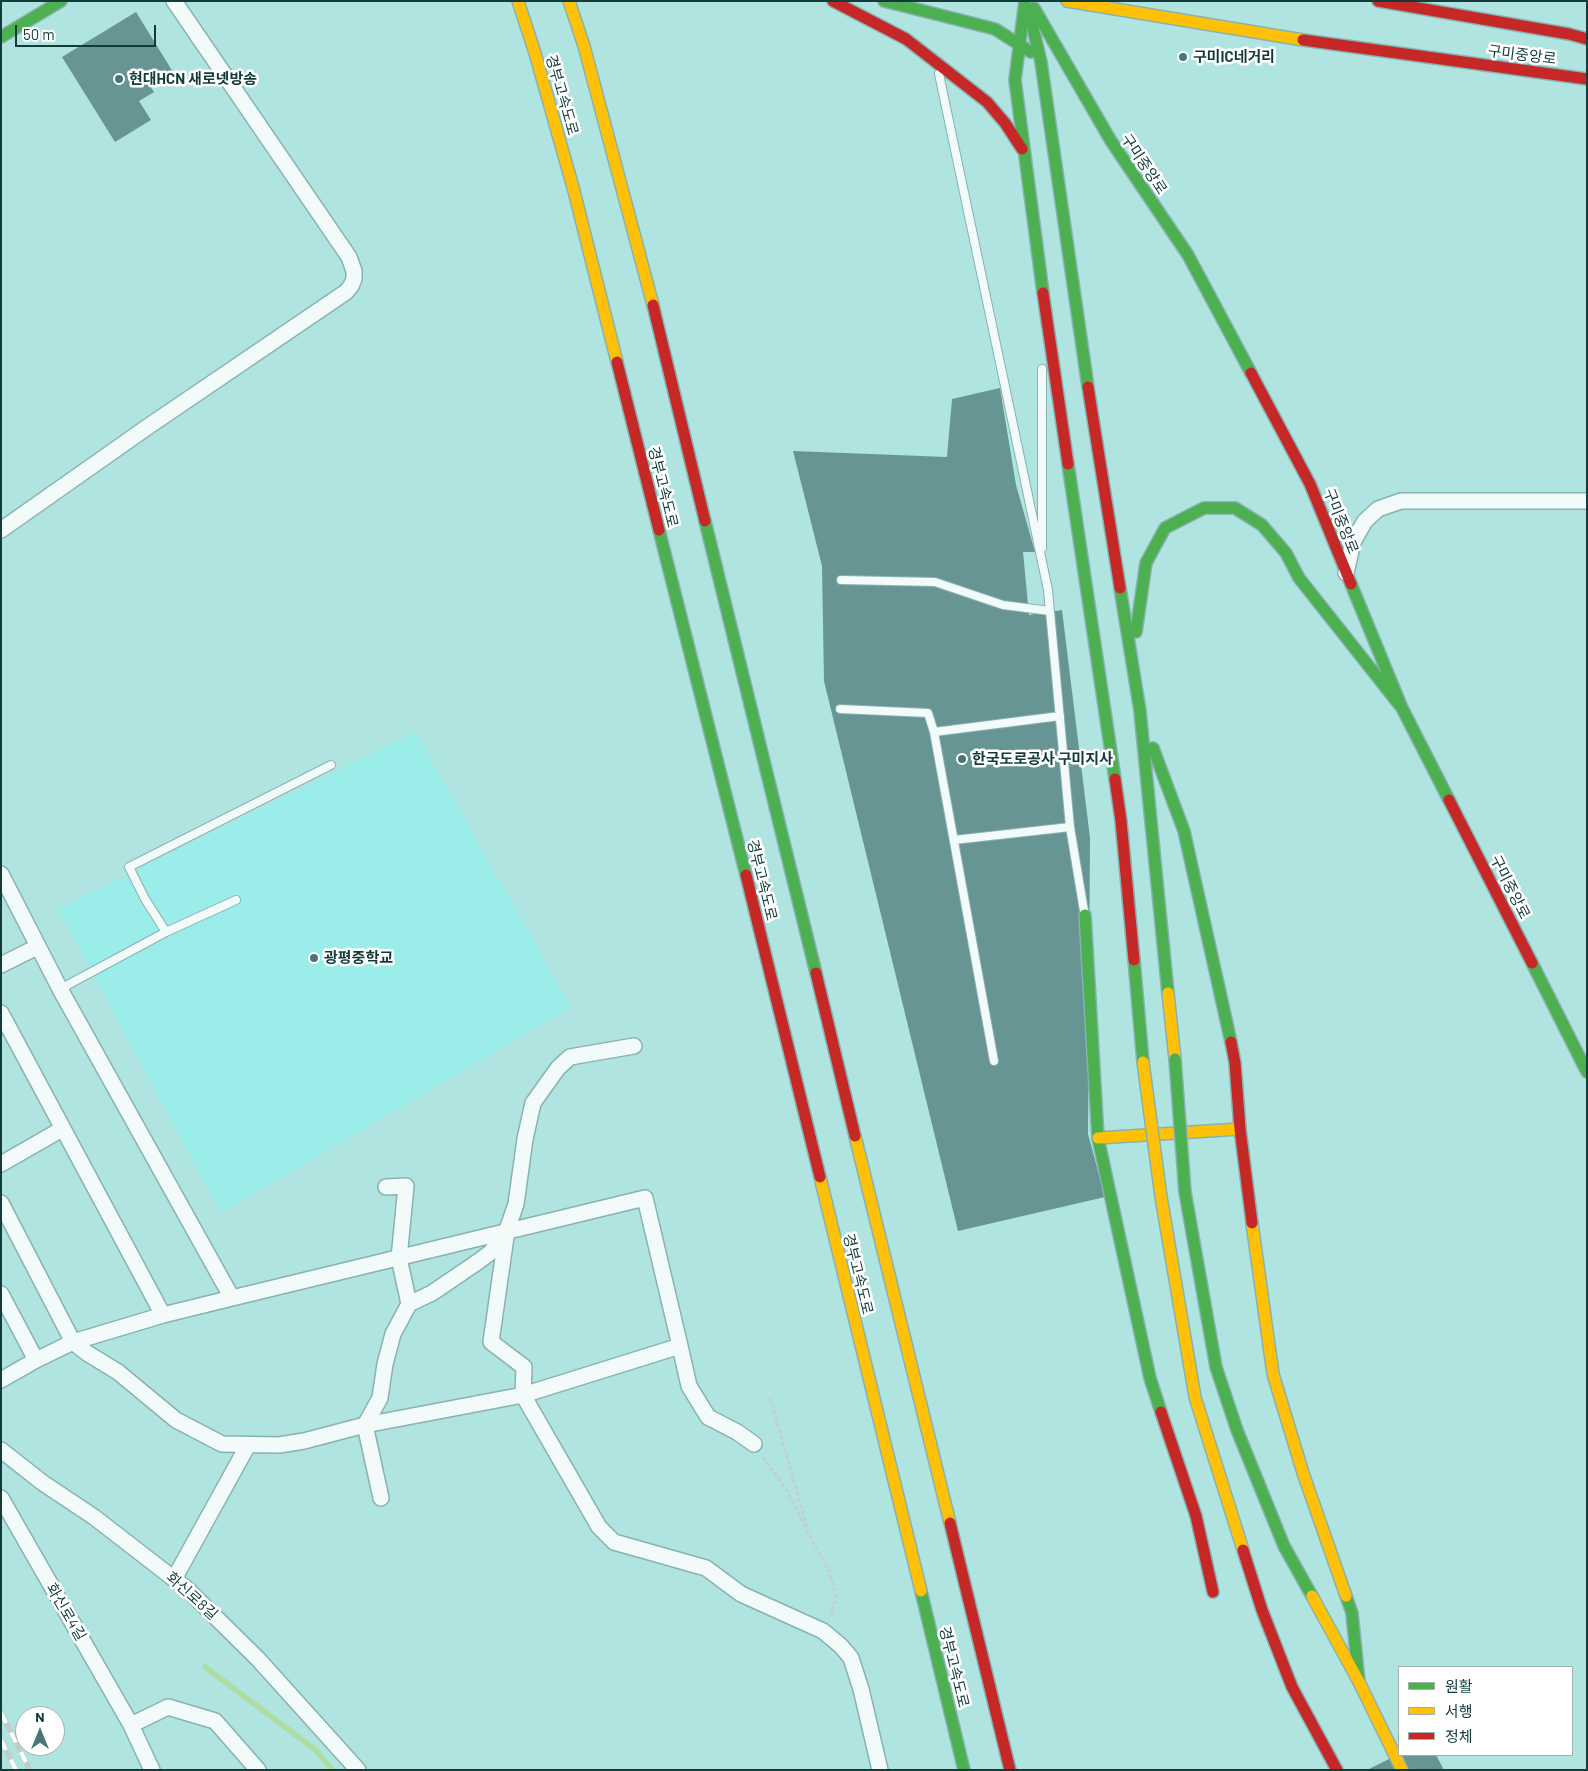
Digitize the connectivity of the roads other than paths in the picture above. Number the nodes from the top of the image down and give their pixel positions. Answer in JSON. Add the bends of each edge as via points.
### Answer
{"nodes":[{"id":1,"x":61,"y":1,"type":"edge"},
{"id":2,"x":174,"y":1,"type":"edge"},
{"id":3,"x":518,"y":1,"type":"edge"},
{"id":4,"x":569,"y":1,"type":"edge"},
{"id":5,"x":833,"y":1,"type":"edge"},
{"id":6,"x":884,"y":1,"type":"edge"},
{"id":7,"x":1027,"y":1,"type":"edge"},
{"id":8,"x":1067,"y":1,"type":"edge"},
{"id":9,"x":1378,"y":1,"type":"edge"},
{"id":10,"x":1512,"y":24,"type":"junction"},
{"id":11,"x":1577,"y":26,"type":"dead end"},
{"id":12,"x":1,"y":37,"type":"edge"},
{"id":13,"x":1587,"y":39,"type":"edge"},
{"id":14,"x":1019,"y":45,"type":"junction"},
{"id":15,"x":1042,"y":62,"type":"junction"},
{"id":16,"x":936,"y":63,"type":"junction"},
{"id":17,"x":1497,"y":67,"type":"junction"},
{"id":18,"x":1054,"y":74,"type":"dead end"},
{"id":19,"x":1587,"y":79,"type":"edge"},
{"id":20,"x":1564,"y":87,"type":"dead end"},
{"id":21,"x":1067,"y":88,"type":"dead end"},
{"id":22,"x":1111,"y":141,"type":"junction"},
{"id":23,"x":1025,"y":154,"type":"junction"},
{"id":24,"x":1040,"y":272,"type":"junction"},
{"id":25,"x":1041,"y":341,"type":"dead end"},
{"id":26,"x":1042,"y":361,"type":"dead end"},
{"id":27,"x":1587,"y":501,"type":"edge"},
{"id":28,"x":1,"y":530,"type":"edge"},
{"id":29,"x":1042,"y":562,"type":"junction"},
{"id":30,"x":1346,"y":572,"type":"junction"},
{"id":31,"x":842,"y":580,"type":"dead end"},
{"id":32,"x":1050,"y":611,"type":"junction"},
{"id":33,"x":1132,"y":663,"type":"junction"},
{"id":34,"x":1402,"y":708,"type":"junction"},
{"id":35,"x":840,"y":709,"type":"dead end"},
{"id":36,"x":1140,"y":712,"type":"junction"},
{"id":37,"x":1060,"y":716,"type":"junction"},
{"id":38,"x":934,"y":732,"type":"junction"},
{"id":39,"x":331,"y":765,"type":"dead end"},
{"id":40,"x":1070,"y":826,"type":"junction"},
{"id":41,"x":954,"y":840,"type":"junction"},
{"id":42,"x":1,"y":874,"type":"edge"},
{"id":43,"x":236,"y":900,"type":"dead end"},
{"id":44,"x":1085,"y":915,"type":"joint"},
{"id":45,"x":166,"y":932,"type":"junction"},
{"id":46,"x":37,"y":947,"type":"junction"},
{"id":47,"x":1,"y":965,"type":"edge"},
{"id":48,"x":60,"y":989,"type":"junction"},
{"id":49,"x":1,"y":1013,"type":"edge"},
{"id":50,"x":634,"y":1046,"type":"dead end"},
{"id":51,"x":994,"y":1061,"type":"dead end"},
{"id":52,"x":1587,"y":1072,"type":"edge"},
{"id":53,"x":62,"y":1129,"type":"junction"},
{"id":54,"x":1240,"y":1129,"type":"junction"},
{"id":55,"x":1098,"y":1138,"type":"junction"},
{"id":56,"x":1,"y":1164,"type":"edge"},
{"id":57,"x":386,"y":1188,"type":"dead end"},
{"id":58,"x":1,"y":1203,"type":"edge"},
{"id":59,"x":507,"y":1230,"type":"junction"},
{"id":60,"x":399,"y":1258,"type":"junction"},
{"id":61,"x":1,"y":1294,"type":"edge"},
{"id":62,"x":232,"y":1298,"type":"junction"},
{"id":63,"x":409,"y":1304,"type":"junction"},
{"id":64,"x":163,"y":1315,"type":"junction"},
{"id":65,"x":72,"y":1342,"type":"junction"},
{"id":66,"x":680,"y":1346,"type":"junction"},
{"id":67,"x":36,"y":1360,"type":"junction"},
{"id":68,"x":1,"y":1380,"type":"edge"},
{"id":69,"x":523,"y":1395,"type":"junction"},
{"id":70,"x":365,"y":1424,"type":"junction"},
{"id":71,"x":754,"y":1444,"type":"road end"},
{"id":72,"x":248,"y":1445,"type":"junction"},
{"id":73,"x":1,"y":1450,"type":"edge"},
{"id":74,"x":1,"y":1498,"type":"edge"},
{"id":75,"x":381,"y":1498,"type":"dead end"},
{"id":76,"x":174,"y":1579,"type":"junction"},
{"id":77,"x":1214,"y":1592,"type":"dead end"},
{"id":78,"x":1359,"y":1682,"type":"junction"},
{"id":79,"x":131,"y":1725,"type":"junction"},
{"id":80,"x":152,"y":1770,"type":"edge"},
{"id":81,"x":258,"y":1770,"type":"edge"},
{"id":82,"x":358,"y":1770,"type":"edge"},
{"id":83,"x":880,"y":1770,"type":"edge"},
{"id":84,"x":964,"y":1770,"type":"edge"},
{"id":85,"x":1010,"y":1770,"type":"edge"},
{"id":86,"x":1336,"y":1770,"type":"edge"},
{"id":87,"x":1402,"y":1770,"type":"edge"}],
"edges":[{"from":1,"to":12,"type":"main road"},
{"from":2,"to":28,"type":"street","via":[[349,257],[354,279],[346,292]]},
{"from":3,"to":84,"type":"main road","name":"경부고속도로","via":[[574,191],[755,912]]},
{"from":4,"to":85,"type":"main road","name":"경부고속도로","via":[[641,257]]},
{"from":5,"to":16,"type":"main road","via":[[906,39]]},
{"from":6,"to":14,"type":"main road","via":[[995,29]]},
{"from":7,"to":14,"type":"main road"},
{"from":7,"to":15,"type":"main road"},
{"from":7,"to":22,"type":"main road","name":"구미중앙로"},
{"from":8,"to":17,"type":"main road","name":"구미중앙로","via":[[1263,35]]},
{"from":9,"to":10,"type":"main road","name":"구미중앙로"},
{"from":10,"to":11,"type":"main road"},
{"from":10,"to":13,"type":"main road","name":"구미중앙로"},
{"from":14,"to":15,"type":"main road"},
{"from":14,"to":23,"type":"main road","via":[[1015,80]]},
{"from":15,"to":18,"type":"main road"},
{"from":15,"to":33,"type":"main road","via":[[1080,340]]},
{"from":16,"to":23,"type":"main road","via":[[987,102]]},
{"from":16,"to":29,"type":"lane"},
{"from":17,"to":19,"type":"main road","name":"구미중앙로"},
{"from":17,"to":20,"type":"main road"},
{"from":21,"to":22,"type":"main road"},
{"from":22,"to":30,"type":"main road","name":"구미중앙로","via":[[1188,254],[1310,484]]},
{"from":23,"to":24,"type":"main road"},
{"from":24,"to":25,"type":"lane"},
{"from":24,"to":86,"type":"main road","bridge":true,"via":[[1121,821],[1143,1062],[1161,1197],[1195,1397],[1262,1610],[1292,1687]]},
{"from":26,"to":29,"type":"lane"},
{"from":27,"to":30,"type":"street","via":[[1401,501],[1378,509],[1365,521],[1353,542]]},
{"from":29,"to":32,"type":"lane"},
{"from":30,"to":34,"type":"main road","name":"구미중앙로"},
{"from":31,"to":32,"type":"lane","via":[[935,582],[1002,605]]},
{"from":32,"to":37,"type":"lane"},
{"from":33,"to":34,"type":"main road","via":[[1146,563],[1165,528],[1204,508],[1235,508],[1262,525],[1286,553],[1299,578]]},
{"from":33,"to":36,"type":"main road"},
{"from":34,"to":52,"type":"main road","name":"구미중앙로"},
{"from":35,"to":38,"type":"lane","via":[[928,713]]},
{"from":36,"to":54,"type":"main road","via":[[1184,831],[1235,1063]]},
{"from":36,"to":78,"type":"main road","bridge":true,"via":[[1185,1192],[1216,1367],[1237,1430],[1284,1546]]},
{"from":37,"to":38,"type":"lane"},
{"from":37,"to":40,"type":"lane"},
{"from":38,"to":41,"type":"lane"},
{"from":39,"to":45,"type":"lane","via":[[129,867]]},
{"from":40,"to":41,"type":"lane"},
{"from":40,"to":44,"type":"lane"},
{"from":41,"to":51,"type":"lane"},
{"from":42,"to":46,"type":"street"},
{"from":43,"to":45,"type":"lane"},
{"from":44,"to":55,"type":"main road"},
{"from":45,"to":48,"type":"lane"},
{"from":46,"to":47,"type":"street"},
{"from":46,"to":48,"type":"street"},
{"from":48,"to":62,"type":"street"},
{"from":49,"to":53,"type":"street"},
{"from":50,"to":59,"type":"street","via":[[570,1057],[533,1103],[516,1204]]},
{"from":53,"to":56,"type":"street"},
{"from":53,"to":64,"type":"street"},
{"from":54,"to":55,"type":"main road"},
{"from":54,"to":78,"type":"main road","via":[[1273,1374],[1303,1473],[1352,1613]]},
{"from":55,"to":77,"type":"main road","via":[[1150,1378],[1196,1516]]},
{"from":57,"to":60,"type":"street","via":[[406,1186]]},
{"from":58,"to":65,"type":"street"},
{"from":59,"to":60,"type":"street"},
{"from":59,"to":63,"type":"street","via":[[479,1262],[432,1294]]},
{"from":59,"to":66,"type":"street","via":[[645,1198]]},
{"from":59,"to":69,"type":"street","via":[[491,1342],[524,1367]]},
{"from":60,"to":62,"type":"street"},
{"from":60,"to":63,"type":"street"},
{"from":61,"to":67,"type":"street"},
{"from":62,"to":64,"type":"street"},
{"from":63,"to":70,"type":"street","via":[[393,1334],[380,1398]]},
{"from":64,"to":65,"type":"street"},
{"from":65,"to":67,"type":"street"},
{"from":65,"to":72,"type":"street","via":[[118,1372],[176,1420],[222,1444]]},
{"from":66,"to":69,"type":"street"},
{"from":66,"to":71,"type":"street","via":[[689,1386],[708,1417]]},
{"from":67,"to":68,"type":"street"},
{"from":69,"to":70,"type":"street"},
{"from":69,"to":83,"type":"street","via":[[599,1527],[614,1542],[706,1568],[742,1594],[823,1631],[841,1646],[851,1658],[861,1689]]},
{"from":70,"to":72,"type":"street","via":[[279,1445]]},
{"from":70,"to":75,"type":"street"},
{"from":72,"to":76,"type":"street"},
{"from":73,"to":76,"type":"street","name":"화신로8길"},
{"from":74,"to":79,"type":"street","name":"화신로4길"},
{"from":76,"to":82,"type":"street","name":"화신로8길","via":[[258,1659]]},
{"from":78,"to":87,"type":"main road"},
{"from":79,"to":80,"type":"street","name":"화신로4길"},
{"from":79,"to":81,"type":"street","via":[[168,1707],[215,1721]]}]}
